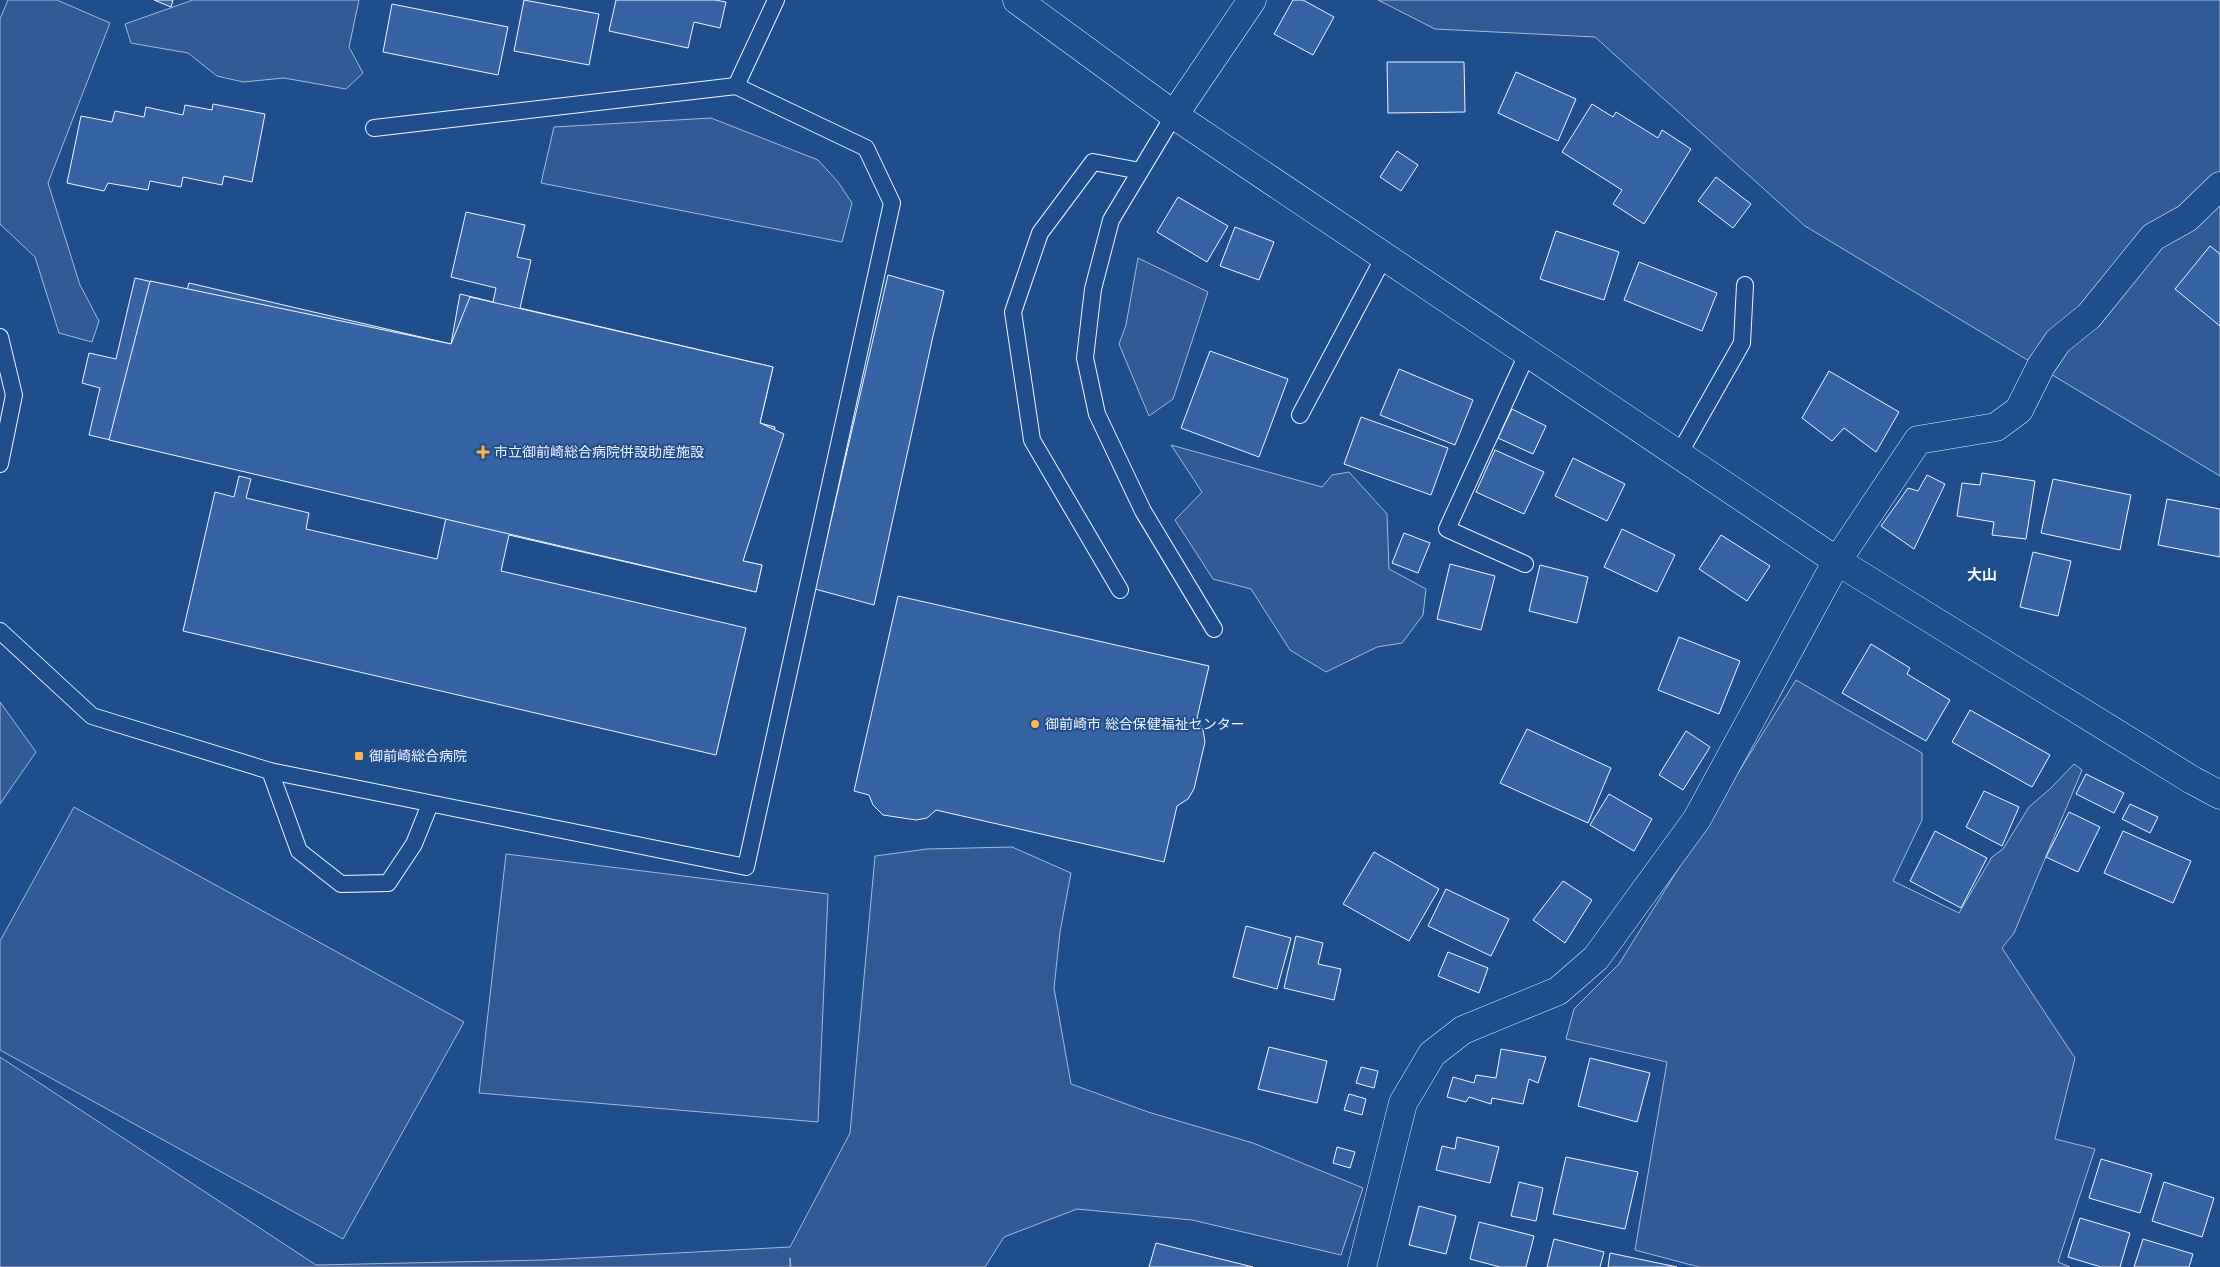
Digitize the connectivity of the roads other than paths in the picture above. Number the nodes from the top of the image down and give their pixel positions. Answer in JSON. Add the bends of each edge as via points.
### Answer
{"nodes":[{"id":1,"x":776,"y":0,"type":"edge"},
{"id":2,"x":1017,"y":0,"type":"edge"},
{"id":3,"x":1252,"y":0,"type":"edge"},
{"id":4,"x":736,"y":86,"type":"junction"},
{"id":5,"x":1174,"y":115,"type":"junction"},
{"id":6,"x":374,"y":128,"type":"dead end"},
{"id":7,"x":1140,"y":171,"type":"junction"},
{"id":8,"x":2220,"y":186,"type":"edge"},
{"id":9,"x":1385,"y":255,"type":"junction"},
{"id":10,"x":1745,"y":285,"type":"dead end"},
{"id":11,"x":0,"y":337,"type":"edge"},
{"id":12,"x":1528,"y":352,"type":"junction"},
{"id":13,"x":1300,"y":416,"type":"dead end"},
{"id":14,"x":1679,"y":454,"type":"junction"},
{"id":15,"x":0,"y":464,"type":"edge"},
{"id":16,"x":1837,"y":561,"type":"junction"},
{"id":17,"x":1524,"y":564,"type":"dead end"},
{"id":18,"x":1120,"y":590,"type":"dead end"},
{"id":19,"x":1214,"y":629,"type":"dead end"},
{"id":20,"x":0,"y":631,"type":"edge"},
{"id":21,"x":270,"y":771,"type":"junction"},
{"id":22,"x":2220,"y":795,"type":"edge"},
{"id":23,"x":430,"y":804,"type":"junction"},
{"id":24,"x":1362,"y":1267,"type":"edge"}],
"edges":[{"from":1,"to":4,"type":"lane"},
{"from":2,"to":5,"type":"street"},
{"from":3,"to":5,"type":"street"},
{"from":4,"to":6,"type":"lane"},
{"from":4,"to":23,"type":"lane","via":[[866,148],[892,203],[746,867]]},
{"from":5,"to":7,"type":"lane"},
{"from":5,"to":9,"type":"street"},
{"from":7,"to":18,"type":"lane","via":[[1093,162],[1040,233],[1013,312],[1032,440]]},
{"from":7,"to":19,"type":"lane","via":[[1112,220],[1093,289],[1085,358],[1097,414],[1126,476],[1143,511]]},
{"from":8,"to":16,"type":"street","via":[[2187,218],[2153,237],[2089,316],[2058,342],[2019,410],[1996,426],[1918,440]]},
{"from":9,"to":12,"type":"street"},
{"from":9,"to":13,"type":"lane"},
{"from":10,"to":14,"type":"lane","via":[[1742,344]]},
{"from":11,"to":15,"type":"lane","via":[[14,395]]},
{"from":12,"to":14,"type":"street"},
{"from":12,"to":17,"type":"lane","via":[[1446,529]]},
{"from":14,"to":16,"type":"street"},
{"from":16,"to":22,"type":"street"},
{"from":16,"to":24,"type":"street","via":[[1697,819],[1596,958],[1558,991],[1463,1030],[1432,1054],[1403,1103]]},
{"from":20,"to":21,"type":"lane","via":[[92,716]]},
{"from":21,"to":23,"type":"lane"},
{"from":21,"to":23,"type":"lane","via":[[300,851],[341,884],[388,883],[414,844]]}]}
